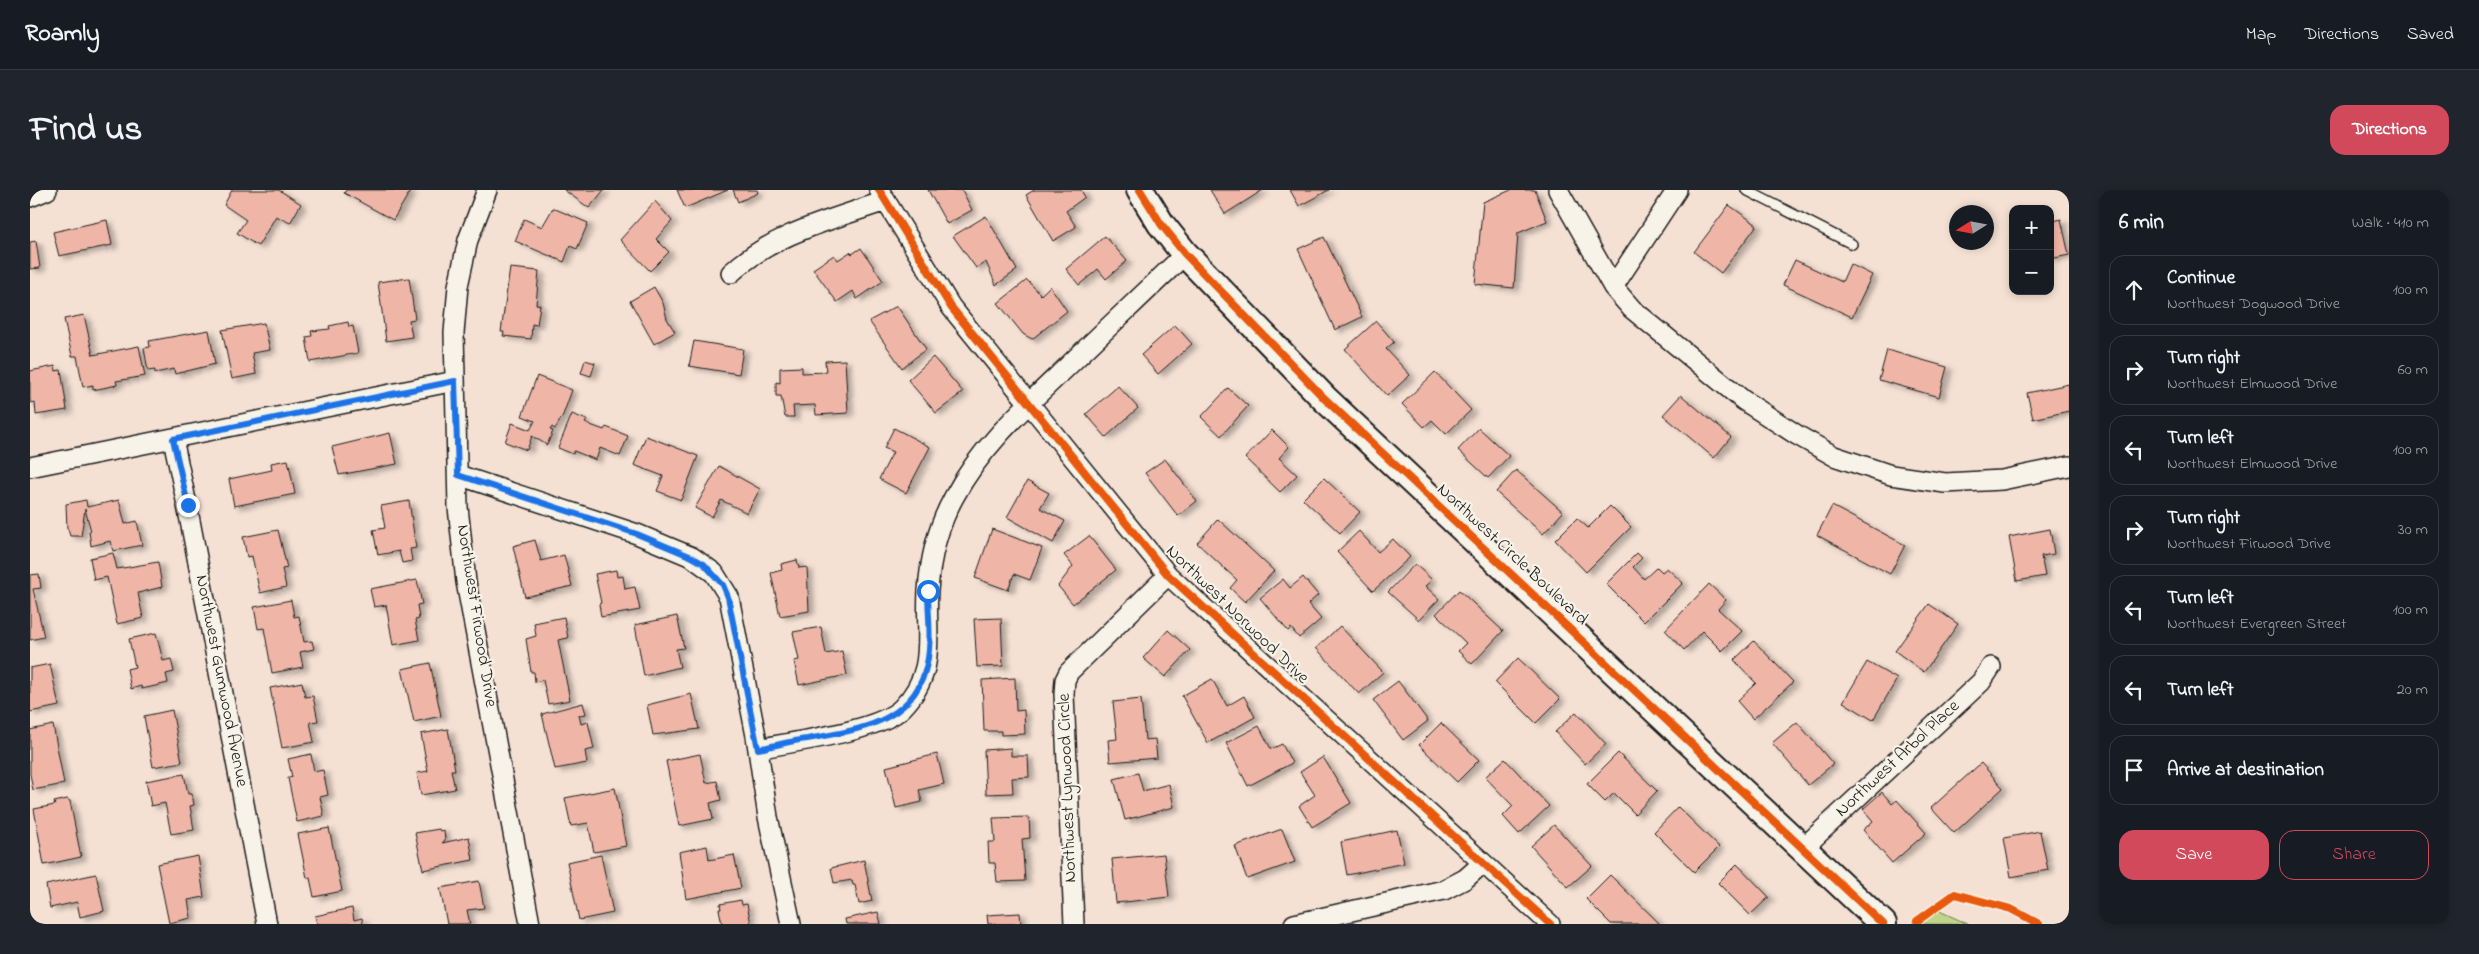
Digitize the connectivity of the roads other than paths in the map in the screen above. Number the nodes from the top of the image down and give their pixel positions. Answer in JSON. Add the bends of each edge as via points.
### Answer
{"nodes":[{"id":1,"x":47,"y":190,"type":"edge"},
{"id":2,"x":487,"y":190,"type":"edge"},
{"id":3,"x":1140,"y":190,"type":"edge"},
{"id":4,"x":1558,"y":190,"type":"edge"},
{"id":5,"x":1677,"y":190,"type":"edge"},
{"id":6,"x":1746,"y":190,"type":"edge"},
{"id":7,"x":882,"y":196,"type":"edge"},
{"id":8,"x":30,"y":197,"type":"edge"},
{"id":9,"x":1852,"y":244,"type":"dead end"},
{"id":10,"x":1185,"y":254,"type":"junction"},
{"id":11,"x":731,"y":273,"type":"dead end"},
{"id":12,"x":1613,"y":287,"type":"junction"},
{"id":13,"x":455,"y":381,"type":"junction"},
{"id":14,"x":1029,"y":403,"type":"junction"},
{"id":15,"x":173,"y":439,"type":"junction"},
{"id":16,"x":2069,"y":466,"type":"edge"},
{"id":17,"x":30,"y":467,"type":"edge"},
{"id":18,"x":458,"y":475,"type":"junction"},
{"id":19,"x":1168,"y":575,"type":"junction"},
{"id":20,"x":1991,"y":667,"type":"dead end"},
{"id":21,"x":758,"y":749,"type":"junction"},
{"id":22,"x":1802,"y":849,"type":"junction"},
{"id":23,"x":1482,"y":864,"type":"junction"},
{"id":24,"x":1880,"y":923,"type":"edge"},
{"id":25,"x":267,"y":924,"type":"edge"},
{"id":26,"x":530,"y":924,"type":"edge"},
{"id":27,"x":791,"y":924,"type":"edge"},
{"id":28,"x":1074,"y":924,"type":"edge"},
{"id":29,"x":1294,"y":924,"type":"edge"},
{"id":30,"x":1550,"y":924,"type":"edge"}],
"edges":[{"from":1,"to":8,"type":"street"},
{"from":2,"to":13,"type":"street","name":"Northwest Firwood Drive","via":[[468,240],[458,286],[454,332]]},
{"from":3,"to":10,"type":"main road","name":"Northwest Circle Boulevard"},
{"from":4,"to":12,"type":"street"},
{"from":5,"to":12,"type":"street"},
{"from":6,"to":9,"type":"lane"},
{"from":7,"to":11,"type":"street","via":[[784,236],[765,246]]},
{"from":7,"to":14,"type":"street","name":"Northwest Norwood Drive","via":[[951,307]]},
{"from":10,"to":14,"type":"street"},
{"from":10,"to":22,"type":"main road","name":"Northwest Circle Boulevard","via":[[1325,399]]},
{"from":12,"to":16,"type":"street","via":[[1632,308],[1743,400],[1841,459],[1891,475],[1945,483],[2002,480]]},
{"from":13,"to":15,"type":"street"},
{"from":13,"to":18,"type":"street","name":"Northwest Firwood Drive"},
{"from":14,"to":19,"type":"street","name":"Northwest Norwood Drive"},
{"from":14,"to":21,"type":"street","via":[[973,465],[953,498],[938,534],[928,591],[929,650],[925,672],[915,693],[901,710],[868,727]]},
{"from":15,"to":17,"type":"street"},
{"from":15,"to":25,"type":"street","name":"Northwest Gumwood Avenue"},
{"from":18,"to":21,"type":"street","via":[[637,534],[704,564],[723,585],[728,597]]},
{"from":18,"to":26,"type":"street","name":"Northwest Firwood Drive","via":[[466,582]]},
{"from":19,"to":23,"type":"street","name":"Northwest Norwood Drive"},
{"from":19,"to":28,"type":"street","name":"Northwest Lynwood Circle","via":[[1098,641],[1065,680]]},
{"from":20,"to":22,"type":"street","name":"Northwest Arbol Place","via":[[1982,682]]},
{"from":21,"to":27,"type":"street","via":[[768,817]]},
{"from":22,"to":24,"type":"main road","name":"Northwest Circle Boulevard"},
{"from":23,"to":29,"type":"street","via":[[1465,879],[1444,890]]},
{"from":23,"to":30,"type":"street","name":"Northwest Norwood Drive"}]}
